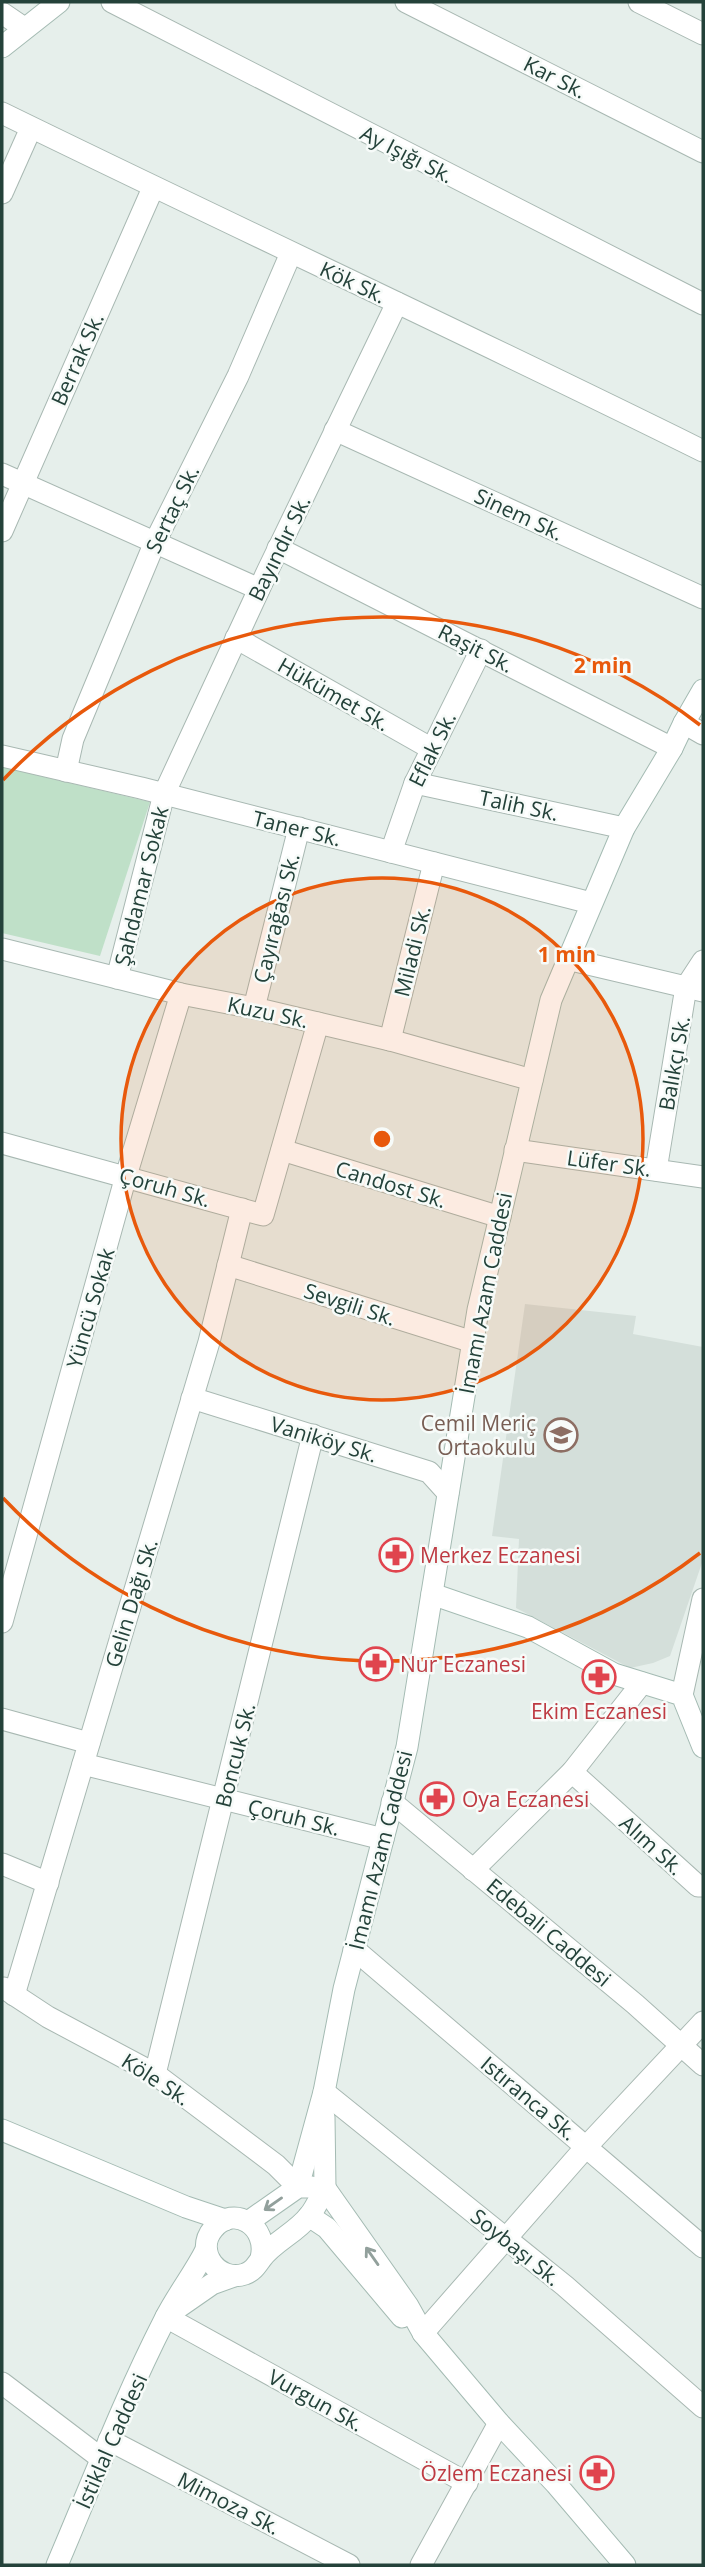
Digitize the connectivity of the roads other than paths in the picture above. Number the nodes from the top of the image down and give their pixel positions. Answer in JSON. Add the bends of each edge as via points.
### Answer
{"nodes":[{"id":1,"x":59,"y":2,"type":"edge"},
{"id":2,"x":112,"y":2,"type":"edge"},
{"id":3,"x":406,"y":2,"type":"edge"},
{"id":4,"x":639,"y":2,"type":"edge"},
{"id":5,"x":2,"y":13,"type":"edge"},
{"id":6,"x":24,"y":28,"type":"junction"},
{"id":7,"x":703,"y":34,"type":"edge"},
{"id":8,"x":2,"y":47,"type":"edge"},
{"id":9,"x":2,"y":113,"type":"edge"},
{"id":10,"x":31,"y":128,"type":"junction"},
{"id":11,"x":703,"y":152,"type":"edge"},
{"id":12,"x":153,"y":188,"type":"junction"},
{"id":13,"x":2,"y":193,"type":"edge"},
{"id":14,"x":291,"y":253,"type":"junction"},
{"id":15,"x":397,"y":303,"type":"junction"},
{"id":16,"x":703,"y":304,"type":"edge"},
{"id":17,"x":335,"y":430,"type":"junction"},
{"id":18,"x":703,"y":451,"type":"edge"},
{"id":19,"x":2,"y":474,"type":"edge"},
{"id":20,"x":22,"y":483,"type":"junction"},
{"id":21,"x":2,"y":531,"type":"edge"},
{"id":22,"x":155,"y":542,"type":"junction"},
{"id":23,"x":278,"y":548,"type":"junction"},
{"id":24,"x":259,"y":589,"type":"junction"},
{"id":25,"x":703,"y":598,"type":"edge"},
{"id":26,"x":236,"y":638,"type":"junction"},
{"id":27,"x":481,"y":650,"type":"junction"},
{"id":28,"x":703,"y":690,"type":"edge"},
{"id":29,"x":684,"y":723,"type":"junction"},
{"id":30,"x":703,"y":734,"type":"edge"},
{"id":31,"x":673,"y":748,"type":"junction"},
{"id":32,"x":432,"y":749,"type":"junction"},
{"id":33,"x":2,"y":756,"type":"edge"},
{"id":34,"x":66,"y":771,"type":"junction"},
{"id":35,"x":415,"y":783,"type":"junction"},
{"id":36,"x":164,"y":794,"type":"junction"},
{"id":37,"x":299,"y":828,"type":"junction"},
{"id":38,"x":624,"y":828,"type":"junction"},
{"id":39,"x":391,"y":852,"type":"junction"},
{"id":40,"x":434,"y":863,"type":"junction"},
{"id":41,"x":591,"y":903,"type":"junction"},
{"id":42,"x":2,"y":949,"type":"edge"},
{"id":43,"x":568,"y":959,"type":"junction"},
{"id":44,"x":703,"y":961,"type":"edge"},
{"id":45,"x":117,"y":978,"type":"junction"},
{"id":46,"x":695,"y":989,"type":"edge"},
{"id":47,"x":181,"y":994,"type":"junction"},
{"id":48,"x":254,"y":1008,"type":"junction"},
{"id":49,"x":318,"y":1023,"type":"junction"},
{"id":50,"x":390,"y":1040,"type":"junction"},
{"id":51,"x":532,"y":1080,"type":"junction"},
{"id":52,"x":2,"y":1143,"type":"edge"},
{"id":53,"x":282,"y":1150,"type":"junction"},
{"id":54,"x":515,"y":1150,"type":"junction"},
{"id":55,"x":656,"y":1170,"type":"junction"},
{"id":56,"x":127,"y":1176,"type":"junction"},
{"id":57,"x":703,"y":1177,"type":"edge"},
{"id":58,"x":242,"y":1209,"type":"junction"},
{"id":59,"x":499,"y":1217,"type":"junction"},
{"id":60,"x":228,"y":1265,"type":"junction"},
{"id":61,"x":472,"y":1342,"type":"junction"},
{"id":62,"x":192,"y":1398,"type":"junction"},
{"id":63,"x":313,"y":1435,"type":"junction"},
{"id":64,"x":448,"y":1493,"type":"junction"},
{"id":65,"x":432,"y":1594,"type":"junction"},
{"id":66,"x":703,"y":1599,"type":"edge"},
{"id":67,"x":2,"y":1622,"type":"edge"},
{"id":68,"x":642,"y":1683,"type":"junction"},
{"id":69,"x":681,"y":1695,"type":"junction"},
{"id":70,"x":2,"y":1719,"type":"edge"},
{"id":71,"x":89,"y":1743,"type":"junction"},
{"id":72,"x":703,"y":1746,"type":"edge"},
{"id":73,"x":83,"y":1764,"type":"junction"},
{"id":74,"x":572,"y":1772,"type":"junction"},
{"id":75,"x":224,"y":1800,"type":"junction"},
{"id":76,"x":392,"y":1802,"type":"junction"},
{"id":77,"x":383,"y":1839,"type":"junction"},
{"id":78,"x":2,"y":1864,"type":"edge"},
{"id":79,"x":473,"y":1870,"type":"junction"},
{"id":80,"x":48,"y":1883,"type":"junction"},
{"id":81,"x":703,"y":1886,"type":"edge"},
{"id":82,"x":354,"y":1949,"type":"junction"},
{"id":83,"x":8,"y":1991,"type":"edge"},
{"id":84,"x":703,"y":2022,"type":"edge"},
{"id":85,"x":682,"y":2046,"type":"junction"},
{"id":86,"x":703,"y":2065,"type":"edge"},
{"id":87,"x":155,"y":2074,"type":"junction"},
{"id":88,"x":324,"y":2092,"type":"junction"},
{"id":89,"x":2,"y":2130,"type":"edge"},
{"id":90,"x":586,"y":2147,"type":"junction"},
{"id":91,"x":134,"y":2185,"type":"junction"},
{"id":92,"x":298,"y":2187,"type":"junction"},
{"id":93,"x":325,"y":2188,"type":"junction"},
{"id":94,"x":309,"y":2216,"type":"junction"},
{"id":95,"x":225,"y":2220,"type":"junction"},
{"id":96,"x":248,"y":2222,"type":"junction"},
{"id":97,"x":506,"y":2239,"type":"junction"},
{"id":98,"x":206,"y":2246,"type":"junction"},
{"id":99,"x":703,"y":2247,"type":"edge"},
{"id":100,"x":261,"y":2258,"type":"junction"},
{"id":101,"x":234,"y":2276,"type":"junction"},
{"id":102,"x":166,"y":2317,"type":"junction"},
{"id":103,"x":423,"y":2333,"type":"junction"},
{"id":104,"x":2,"y":2383,"type":"edge"},
{"id":105,"x":703,"y":2407,"type":"edge"},
{"id":106,"x":499,"y":2423,"type":"junction"},
{"id":107,"x":106,"y":2449,"type":"junction"},
{"id":108,"x":467,"y":2483,"type":"junction"},
{"id":109,"x":57,"y":2565,"type":"edge"},
{"id":110,"x":349,"y":2565,"type":"edge"},
{"id":111,"x":422,"y":2565,"type":"edge"},
{"id":112,"x":625,"y":2565,"type":"edge"}],
"edges":[{"from":1,"to":6,"type":"street"},
{"from":2,"to":16,"type":"street","name":"Ay Işığı Sk."},
{"from":3,"to":11,"type":"street","name":"Kar Sk."},
{"from":4,"to":7,"type":"street"},
{"from":5,"to":6,"type":"street"},
{"from":6,"to":8,"type":"street"},
{"from":9,"to":10,"type":"street","name":"Kök Sk."},
{"from":10,"to":12,"type":"street","name":"Kök Sk."},
{"from":10,"to":13,"type":"street"},
{"from":12,"to":14,"type":"street","name":"Kök Sk."},
{"from":12,"to":20,"type":"street","name":"Berrak Sk."},
{"from":14,"to":15,"type":"street","name":"Kök Sk."},
{"from":14,"to":22,"type":"street","name":"Sertaç Sk.","via":[[237,376]]},
{"from":15,"to":17,"type":"street","name":"Bayındır Sk."},
{"from":15,"to":18,"type":"street","name":"Kök Sk."},
{"from":17,"to":23,"type":"street","name":"Bayındır Sk."},
{"from":17,"to":25,"type":"street","name":"Sinem Sk."},
{"from":19,"to":20,"type":"street"},
{"from":20,"to":21,"type":"street","name":"Berrak Sk."},
{"from":20,"to":22,"type":"street"},
{"from":22,"to":24,"type":"street"},
{"from":22,"to":34,"type":"street","name":"Sertaç Sk.","via":[[73,739]]},
{"from":23,"to":24,"type":"street","name":"Bayındır Sk."},
{"from":23,"to":27,"type":"street","name":"Raşit Sk."},
{"from":24,"to":26,"type":"street","name":"Bayındır Sk."},
{"from":26,"to":32,"type":"street","name":"Hükümet Sk."},
{"from":26,"to":36,"type":"street","name":"Bayındır Sk."},
{"from":27,"to":31,"type":"street","name":"Raşit Sk."},
{"from":27,"to":32,"type":"street","name":"Eflak Sk."},
{"from":28,"to":29,"type":"street","name":"İmamı Azam Caddesi"},
{"from":29,"to":30,"type":"street"},
{"from":29,"to":31,"type":"street","name":"İmamı Azam Caddesi"},
{"from":31,"to":38,"type":"street","name":"İmamı Azam Caddesi"},
{"from":32,"to":35,"type":"street","name":"Eflak Sk."},
{"from":33,"to":34,"type":"street","name":"Taner Sk."},
{"from":34,"to":36,"type":"street","name":"Taner Sk."},
{"from":35,"to":38,"type":"street","name":"Talih Sk."},
{"from":35,"to":39,"type":"street","name":"Eflak Sk."},
{"from":36,"to":37,"type":"street","name":"Taner Sk."},
{"from":36,"to":45,"type":"street","name":"Şahdamar Sokak"},
{"from":37,"to":39,"type":"street","name":"Taner Sk."},
{"from":37,"to":48,"type":"street","name":"Çayırağası Sk."},
{"from":38,"to":41,"type":"street","name":"İmamı Azam Caddesi"},
{"from":39,"to":40,"type":"street","name":"Taner Sk."},
{"from":40,"to":41,"type":"street","name":"Taner Sk."},
{"from":40,"to":50,"type":"street","name":"Miladi Sk."},
{"from":41,"to":43,"type":"street","name":"İmamı Azam Caddesi"},
{"from":42,"to":45,"type":"street","name":"Kuzu Sk."},
{"from":43,"to":46,"type":"street"},
{"from":43,"to":51,"type":"street","name":"İmamı Azam Caddesi","via":[[551,1000]]},
{"from":44,"to":46,"type":"street","name":"Balıkçı Sk."},
{"from":45,"to":47,"type":"street","name":"Kuzu Sk."},
{"from":46,"to":55,"type":"street","name":"Balıkçı Sk."},
{"from":47,"to":48,"type":"street","name":"Kuzu Sk."},
{"from":47,"to":56,"type":"street","name":"Yüncü Sokak"},
{"from":48,"to":49,"type":"street","name":"Kuzu Sk."},
{"from":49,"to":50,"type":"street","name":"Kuzu Sk."},
{"from":49,"to":53,"type":"street"},
{"from":50,"to":51,"type":"street","name":"Kuzu Sk."},
{"from":51,"to":54,"type":"street","name":"İmamı Azam Caddesi"},
{"from":52,"to":56,"type":"street","name":"Çoruh Sk."},
{"from":53,"to":58,"type":"street","via":[[263,1215]]},
{"from":53,"to":59,"type":"street","name":"Candost Sk."},
{"from":54,"to":55,"type":"street","name":"Lüfer Sk."},
{"from":54,"to":59,"type":"street","name":"İmamı Azam Caddesi"},
{"from":55,"to":57,"type":"street","name":"Lüfer Sk."},
{"from":56,"to":58,"type":"street","name":"Çoruh Sk."},
{"from":56,"to":67,"type":"street","name":"Yüncü Sokak"},
{"from":58,"to":60,"type":"street","name":"Gelin Dağı Sk."},
{"from":59,"to":61,"type":"street","name":"İmamı Azam Caddesi"},
{"from":60,"to":61,"type":"street","name":"Sevgili Sk."},
{"from":60,"to":62,"type":"street","name":"Gelin Dağı Sk."},
{"from":61,"to":64,"type":"street","name":"İmamı Azam Caddesi"},
{"from":62,"to":63,"type":"street","name":"Vaniköy Sk."},
{"from":62,"to":71,"type":"street","name":"Gelin Dağı Sk."},
{"from":63,"to":64,"type":"street","name":"Vaniköy Sk.","via":[[429,1472]]},
{"from":63,"to":75,"type":"street","name":"Boncuk Sk."},
{"from":64,"to":65,"type":"street","name":"İmamı Azam Caddesi"},
{"from":65,"to":68,"type":"street","via":[[528,1627],[614,1674]]},
{"from":65,"to":76,"type":"street","name":"İmamı Azam Caddesi","via":[[407,1747]]},
{"from":66,"to":69,"type":"street"},
{"from":68,"to":69,"type":"street"},
{"from":68,"to":74,"type":"street"},
{"from":69,"to":72,"type":"street"},
{"from":70,"to":71,"type":"street"},
{"from":71,"to":73,"type":"street","name":"Gelin Dağı Sk."},
{"from":73,"to":75,"type":"street","name":"Çoruh Sk."},
{"from":73,"to":80,"type":"street","name":"Gelin Dağı Sk."},
{"from":74,"to":79,"type":"street"},
{"from":74,"to":81,"type":"street","name":"Alım Sk."},
{"from":75,"to":77,"type":"street","name":"Çoruh Sk."},
{"from":75,"to":87,"type":"street","name":"Boncuk Sk."},
{"from":76,"to":77,"type":"street","name":"İmamı Azam Caddesi"},
{"from":76,"to":79,"type":"street","name":"Edebali Caddesi"},
{"from":77,"to":82,"type":"street","name":"İmamı Azam Caddesi"},
{"from":78,"to":80,"type":"street"},
{"from":79,"to":85,"type":"street","name":"Edebali Caddesi"},
{"from":80,"to":83,"type":"street","name":"Gelin Dağı Sk."},
{"from":82,"to":88,"type":"street","name":"İmamı Azam Caddesi"},
{"from":82,"to":90,"type":"street","name":"Istıranca Sk."},
{"from":83,"to":87,"type":"street","name":"Köle Sk."},
{"from":84,"to":85,"type":"street"},
{"from":85,"to":86,"type":"street","name":"Edebali Caddesi"},
{"from":85,"to":90,"type":"street"},
{"from":87,"to":92,"type":"street","name":"Köle Sk.","via":[[276,2165]]},
{"from":88,"to":92,"type":"street","name":"İmamı Azam Caddesi"},
{"from":88,"to":93,"type":"street","name":"İmamı Azam Caddesi"},
{"from":88,"to":97,"type":"street","name":"Soybaşı Sk."},
{"from":89,"to":91,"type":"street"},
{"from":90,"to":97,"type":"street"},
{"from":90,"to":99,"type":"street","name":"Istıranca Sk."},
{"from":91,"to":95,"type":"street"},
{"from":91,"to":98,"type":"street","via":[[183,2218]]},
{"from":92,"to":93,"type":"street"},
{"from":92,"to":96,"type":"street","one_way":true},
{"from":93,"to":94,"type":"street"},
{"from":103,"to":93,"type":"street","one_way":true},
{"from":94,"to":100,"type":"street"},
{"from":94,"to":103,"type":"street","via":[[327,2228],[397,2314]]},
{"from":95,"to":96,"type":"street"},
{"from":95,"to":98,"type":"street","via":[[213,2229]]},
{"from":96,"to":100,"type":"street","via":[[263,2241]]},
{"from":97,"to":103,"type":"street"},
{"from":97,"to":105,"type":"street","name":"Soybaşı Sk."},
{"from":98,"to":101,"type":"street","via":[[218,2271]]},
{"from":98,"to":102,"type":"street","name":"İstiklal Caddesi"},
{"from":100,"to":101,"type":"street","via":[[250,2272]]},
{"from":101,"to":102,"type":"street","via":[[212,2284]]},
{"from":102,"to":107,"type":"street","name":"İstiklal Caddesi"},
{"from":102,"to":108,"type":"street","name":"Vurgun Sk."},
{"from":103,"to":106,"type":"street"},
{"from":104,"to":107,"type":"street","name":"Mimoza Sk."},
{"from":106,"to":108,"type":"street"},
{"from":106,"to":112,"type":"street"},
{"from":107,"to":109,"type":"street","name":"İstiklal Caddesi"},
{"from":107,"to":110,"type":"street","name":"Mimoza Sk."},
{"from":108,"to":111,"type":"street"}]}
